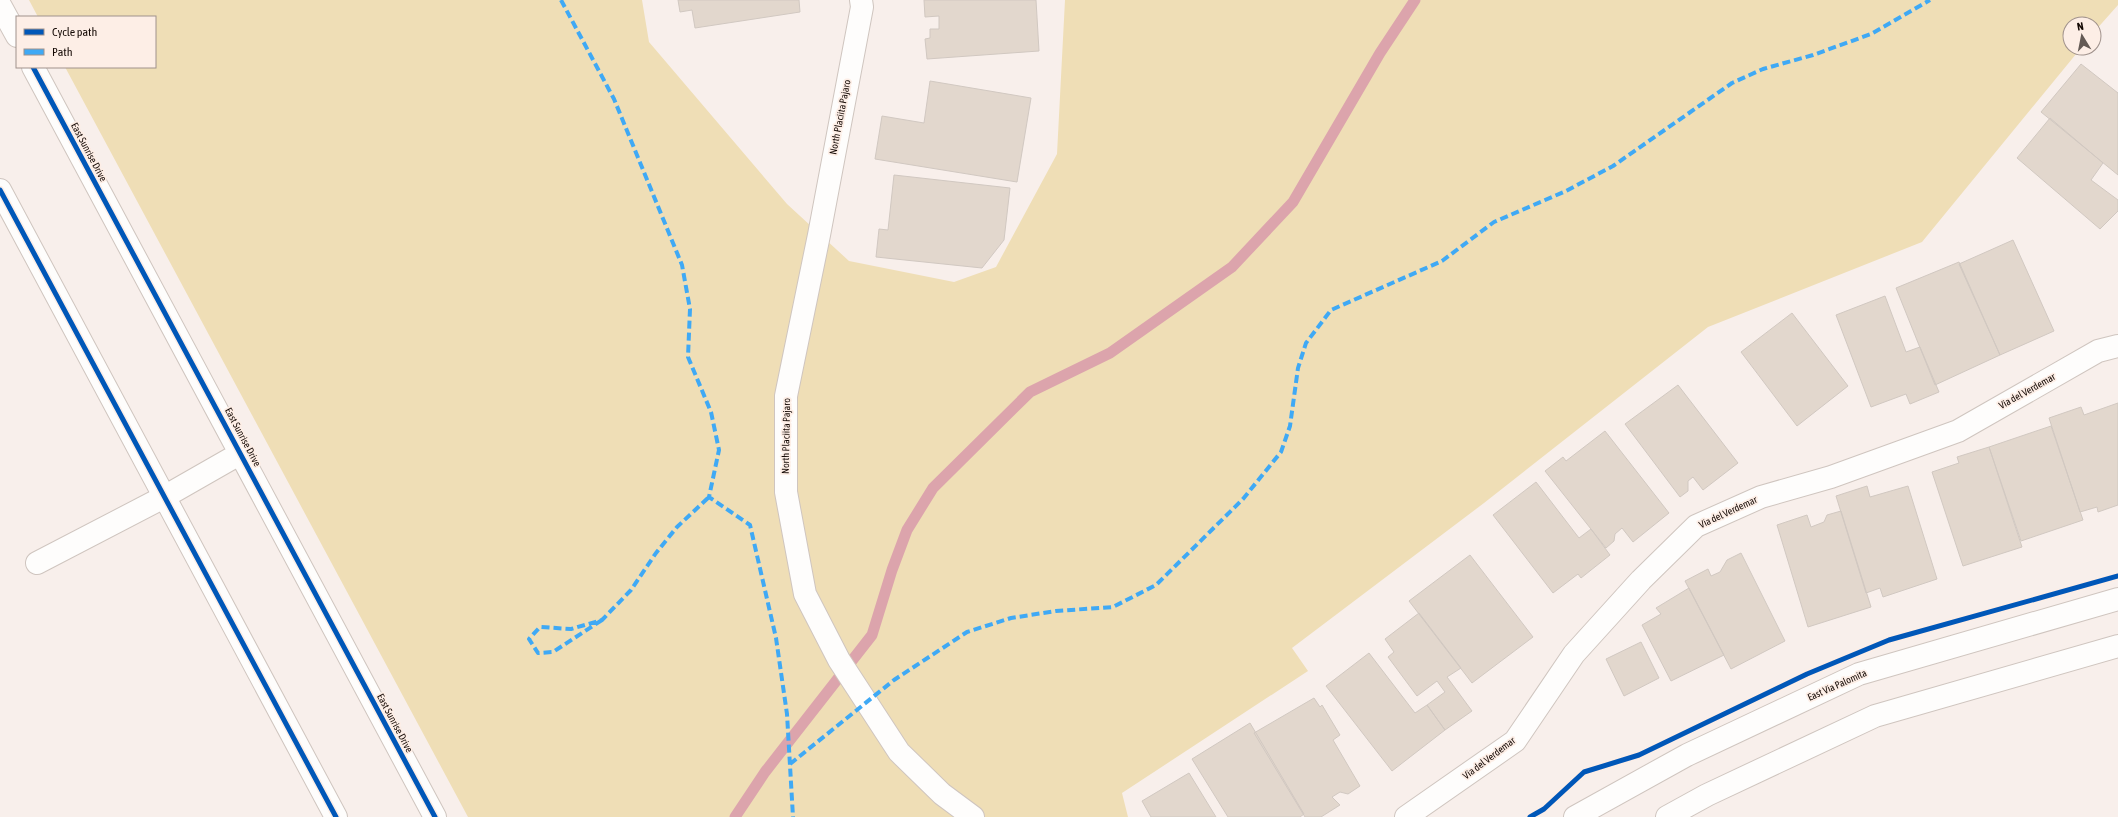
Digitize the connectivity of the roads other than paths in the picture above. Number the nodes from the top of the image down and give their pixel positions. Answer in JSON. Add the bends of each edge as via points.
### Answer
{"nodes":[{"id":1,"x":861,"y":0,"type":"edge"},
{"id":2,"x":0,"y":5,"type":"edge"},
{"id":3,"x":16,"y":34,"type":"edge"},
{"id":4,"x":35,"y":68,"type":"edge"},
{"id":5,"x":0,"y":190,"type":"edge"},
{"id":6,"x":2118,"y":346,"type":"edge"},
{"id":7,"x":241,"y":453,"type":"junction"},
{"id":8,"x":164,"y":497,"type":"junction"},
{"id":9,"x":37,"y":563,"type":"dead end"},
{"id":10,"x":2118,"y":599,"type":"edge"},
{"id":11,"x":2118,"y":646,"type":"edge"},
{"id":12,"x":336,"y":817,"type":"edge"},
{"id":13,"x":435,"y":817,"type":"edge"},
{"id":14,"x":973,"y":817,"type":"edge"},
{"id":15,"x":1406,"y":817,"type":"edge"},
{"id":16,"x":1575,"y":817,"type":"edge"},
{"id":17,"x":1667,"y":817,"type":"edge"}],
"edges":[{"from":1,"to":14,"type":"street","name":"North Placiita Pajaro","via":[[862,7],[786,396],[786,492],[805,594],[838,660],[899,752],[942,794]]},
{"from":2,"to":3,"type":"street"},
{"from":4,"to":7,"type":"street","name":"East Sunrise Drive"},
{"from":5,"to":8,"type":"street"},
{"from":6,"to":15,"type":"street","name":"Via del Verdemar","via":[[2098,351],[1958,431],[1831,477],[1761,496],[1696,526],[1641,580],[1574,654],[1515,741]]},
{"from":7,"to":8,"type":"street"},
{"from":7,"to":13,"type":"street","name":"East Sunrise Drive"},
{"from":8,"to":9,"type":"street"},
{"from":8,"to":12,"type":"street"},
{"from":10,"to":16,"type":"street","name":"East Via Palomita","via":[[1859,674],[1687,755]]},
{"from":11,"to":17,"type":"street","via":[[1875,716],[1707,795]]}]}
